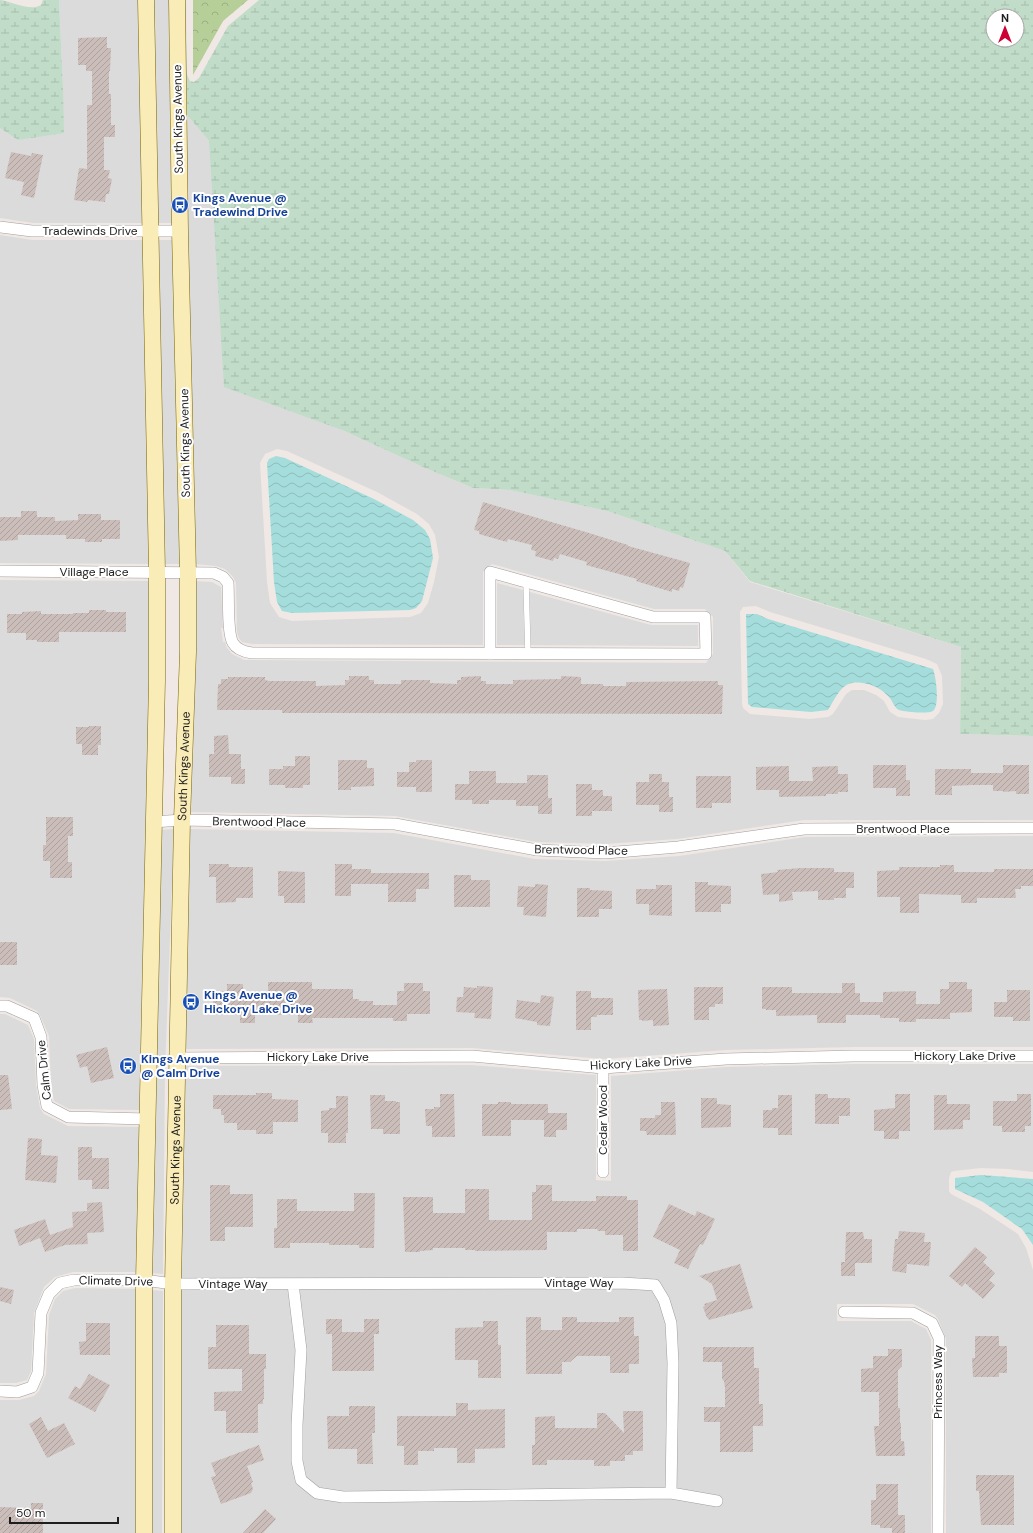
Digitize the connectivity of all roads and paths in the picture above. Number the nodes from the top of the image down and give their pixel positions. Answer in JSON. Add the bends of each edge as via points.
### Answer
{"nodes":[{"id":1,"x":146,"y":0,"type":"edge"},
{"id":2,"x":176,"y":0,"type":"edge"},
{"id":3,"x":0,"y":227,"type":"edge"},
{"id":4,"x":151,"y":231,"type":"junction"},
{"id":5,"x":180,"y":231,"type":"junction"},
{"id":6,"x":0,"y":571,"type":"edge"},
{"id":7,"x":157,"y":572,"type":"junction"},
{"id":8,"x":188,"y":573,"type":"junction"},
{"id":9,"x":526,"y":582,"type":"junction"},
{"id":10,"x":490,"y":654,"type":"junction"},
{"id":11,"x":528,"y":654,"type":"junction"},
{"id":12,"x":182,"y":820,"type":"junction"},
{"id":13,"x":153,"y":822,"type":"junction"},
{"id":14,"x":1033,"y":828,"type":"edge"},
{"id":15,"x":0,"y":1006,"type":"edge"},
{"id":16,"x":1033,"y":1056,"type":"edge"},
{"id":17,"x":178,"y":1058,"type":"junction"},
{"id":18,"x":603,"y":1068,"type":"junction"},
{"id":19,"x":147,"y":1119,"type":"junction"},
{"id":20,"x":603,"y":1172,"type":"dead end"},
{"id":21,"x":144,"y":1280,"type":"junction"},
{"id":22,"x":173,"y":1284,"type":"junction"},
{"id":23,"x":293,"y":1284,"type":"junction"},
{"id":24,"x":844,"y":1312,"type":"dead end"},
{"id":25,"x":0,"y":1391,"type":"edge"},
{"id":26,"x":671,"y":1493,"type":"junction"},
{"id":27,"x":717,"y":1500,"type":"dead end"},
{"id":28,"x":144,"y":1533,"type":"edge"},
{"id":29,"x":173,"y":1533,"type":"edge"},
{"id":30,"x":938,"y":1533,"type":"edge"}],
"edges":[{"from":1,"to":4,"type":"main road"},
{"from":2,"to":5,"type":"main road","name":"South Kings Avenue"},
{"from":3,"to":4,"type":"street","name":"Tradewinds Drive","via":[[32,231]]},
{"from":4,"to":5,"type":"street","name":"Tradewinds Drive"},
{"from":4,"to":7,"type":"main road"},
{"from":5,"to":8,"type":"main road","name":"South Kings Avenue"},
{"from":6,"to":7,"type":"street","name":"Village Place"},
{"from":7,"to":8,"type":"street","name":"Village Place"},
{"from":7,"to":13,"type":"main road"},
{"from":8,"to":10,"type":"street","name":"Village Place","via":[[214,573],[228,583],[232,643],[245,652]]},
{"from":8,"to":12,"type":"main road","name":"South Kings Avenue"},
{"from":9,"to":10,"type":"street","via":[[490,572]]},
{"from":9,"to":11,"type":"lane"},
{"from":9,"to":11,"type":"street","via":[[653,617],[705,617],[706,654]]},
{"from":10,"to":11,"type":"street"},
{"from":12,"to":13,"type":"street","name":"Brentwood Place"},
{"from":12,"to":14,"type":"street","name":"Brentwood Place","via":[[395,824],[537,850],[605,852],[678,847],[804,829]]},
{"from":12,"to":17,"type":"main road","name":"South Kings Avenue"},
{"from":13,"to":19,"type":"main road"},
{"from":15,"to":19,"type":"street","name":"Calm Drive","via":[[7,1006],[34,1018],[41,1037],[43,1085],[47,1106],[68,1117]]},
{"from":16,"to":18,"type":"street","name":"Hickory Lake Drive","via":[[726,1058]]},
{"from":17,"to":18,"type":"street","name":"Hickory Lake Drive","via":[[472,1056]]},
{"from":17,"to":22,"type":"main road","name":"South Kings Avenue"},
{"from":18,"to":20,"type":"street","name":"Cedar Wood"},
{"from":19,"to":21,"type":"main road"},
{"from":21,"to":22,"type":"street","name":"Climate Drive"},
{"from":21,"to":25,"type":"street","name":"Climate Drive","via":[[74,1280],[60,1284],[48,1294],[41,1313],[38,1373],[32,1388],[17,1392]]},
{"from":21,"to":28,"type":"main road"},
{"from":22,"to":23,"type":"street","name":"Vintage Way"},
{"from":22,"to":29,"type":"main road","name":"South Kings Avenue"},
{"from":23,"to":26,"type":"street","via":[[302,1350],[297,1461],[302,1480],[317,1493],[343,1497]]},
{"from":23,"to":26,"type":"street","name":"Vintage Way","via":[[655,1285],[664,1300],[671,1323]]},
{"from":24,"to":30,"type":"street","name":"Princess Way","via":[[913,1313],[932,1323],[939,1338]]},
{"from":26,"to":27,"type":"street"}]}
